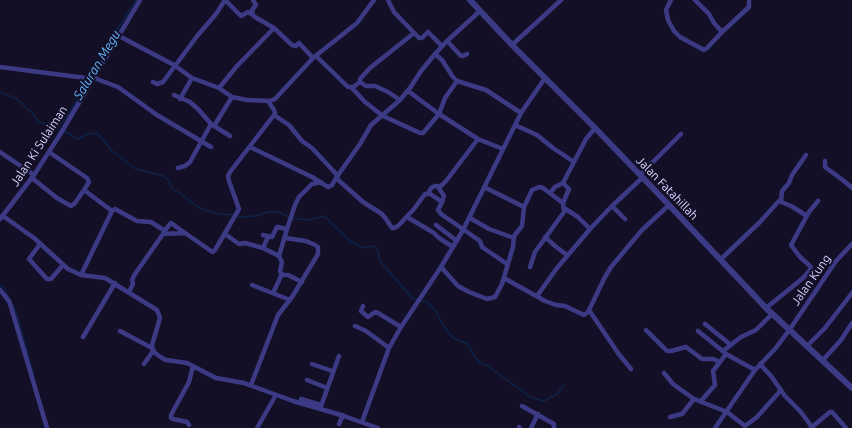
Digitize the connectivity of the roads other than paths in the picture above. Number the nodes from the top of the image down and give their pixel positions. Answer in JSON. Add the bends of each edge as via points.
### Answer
{"nodes":[{"id":1,"x":140,"y":0,"type":"edge"},
{"id":2,"x":225,"y":0,"type":"edge"},
{"id":3,"x":253,"y":0,"type":"edge"},
{"id":4,"x":374,"y":0,"type":"edge"},
{"id":5,"x":388,"y":0,"type":"edge"},
{"id":6,"x":470,"y":0,"type":"edge"},
{"id":7,"x":561,"y":0,"type":"edge"},
{"id":8,"x":671,"y":0,"type":"edge"},
{"id":9,"x":695,"y":0,"type":"edge"},
{"id":10,"x":749,"y":0,"type":"edge"},
{"id":11,"x":480,"y":11,"type":"junction"},
{"id":12,"x":254,"y":15,"type":"junction"},
{"id":13,"x":274,"y":28,"type":"junction"},
{"id":14,"x":722,"y":32,"type":"junction"},
{"id":15,"x":414,"y":33,"type":"junction"},
{"id":16,"x":119,"y":36,"type":"junction"},
{"id":17,"x":447,"y":41,"type":"junction"},
{"id":18,"x":512,"y":45,"type":"junction"},
{"id":19,"x":442,"y":46,"type":"junction"},
{"id":20,"x":435,"y":54,"type":"junction"},
{"id":21,"x":467,"y":54,"type":"dead end"},
{"id":22,"x":315,"y":57,"type":"junction"},
{"id":23,"x":174,"y":65,"type":"junction"},
{"id":24,"x":0,"y":67,"type":"edge"},
{"id":25,"x":192,"y":78,"type":"junction"},
{"id":26,"x":545,"y":78,"type":"junction"},
{"id":27,"x":90,"y":79,"type":"junction"},
{"id":28,"x":457,"y":81,"type":"junction"},
{"id":29,"x":153,"y":82,"type":"dead end"},
{"id":30,"x":360,"y":82,"type":"junction"},
{"id":31,"x":351,"y":87,"type":"junction"},
{"id":32,"x":219,"y":88,"type":"junction"},
{"id":33,"x":408,"y":90,"type":"junction"},
{"id":34,"x":174,"y":95,"type":"dead end"},
{"id":35,"x":232,"y":97,"type":"junction"},
{"id":36,"x":180,"y":99,"type":"junction"},
{"id":37,"x":400,"y":100,"type":"junction"},
{"id":38,"x":268,"y":101,"type":"junction"},
{"id":39,"x":522,"y":113,"type":"junction"},
{"id":40,"x":439,"y":114,"type":"junction"},
{"id":41,"x":274,"y":115,"type":"junction"},
{"id":42,"x":383,"y":116,"type":"junction"},
{"id":43,"x":212,"y":125,"type":"junction"},
{"id":44,"x":515,"y":125,"type":"junction"},
{"id":45,"x":595,"y":128,"type":"junction"},
{"id":46,"x":681,"y":134,"type":"dead end"},
{"id":47,"x":230,"y":136,"type":"dead end"},
{"id":48,"x":478,"y":139,"type":"junction"},
{"id":49,"x":201,"y":141,"type":"junction"},
{"id":50,"x":211,"y":147,"type":"dead end"},
{"id":51,"x":250,"y":147,"type":"junction"},
{"id":52,"x":503,"y":149,"type":"junction"},
{"id":53,"x":0,"y":152,"type":"edge"},
{"id":54,"x":49,"y":152,"type":"junction"},
{"id":55,"x":806,"y":155,"type":"dead end"},
{"id":56,"x":825,"y":161,"type":"dead end"},
{"id":57,"x":574,"y":162,"type":"junction"},
{"id":58,"x":178,"y":168,"type":"dead end"},
{"id":59,"x":33,"y":177,"type":"junction"},
{"id":60,"x":337,"y":177,"type":"junction"},
{"id":61,"x":641,"y":177,"type":"junction"},
{"id":62,"x":321,"y":182,"type":"junction"},
{"id":63,"x":563,"y":183,"type":"junction"},
{"id":64,"x":438,"y":187,"type":"junction"},
{"id":65,"x":484,"y":187,"type":"junction"},
{"id":66,"x":852,"y":188,"type":"edge"},
{"id":67,"x":84,"y":190,"type":"junction"},
{"id":68,"x":429,"y":193,"type":"junction"},
{"id":69,"x":550,"y":193,"type":"junction"},
{"id":70,"x":781,"y":201,"type":"junction"},
{"id":71,"x":818,"y":201,"type":"dead end"},
{"id":72,"x":442,"y":202,"type":"junction"},
{"id":73,"x":669,"y":204,"type":"junction"},
{"id":74,"x":564,"y":206,"type":"junction"},
{"id":75,"x":612,"y":206,"type":"junction"},
{"id":76,"x":524,"y":207,"type":"junction"},
{"id":77,"x":112,"y":211,"type":"junction"},
{"id":78,"x":807,"y":216,"type":"junction"},
{"id":79,"x":1,"y":217,"type":"edge"},
{"id":80,"x":407,"y":217,"type":"junction"},
{"id":81,"x":470,"y":218,"type":"junction"},
{"id":82,"x":625,"y":219,"type":"dead end"},
{"id":83,"x":436,"y":225,"type":"dead end"},
{"id":84,"x":287,"y":229,"type":"junction"},
{"id":85,"x":590,"y":229,"type":"junction"},
{"id":86,"x":463,"y":230,"type":"junction"},
{"id":87,"x":164,"y":232,"type":"junction"},
{"id":88,"x":185,"y":233,"type":"junction"},
{"id":89,"x":225,"y":234,"type":"junction"},
{"id":90,"x":262,"y":234,"type":"dead end"},
{"id":91,"x":268,"y":236,"type":"junction"},
{"id":92,"x":546,"y":237,"type":"junction"},
{"id":93,"x":285,"y":238,"type":"junction"},
{"id":94,"x":514,"y":238,"type":"junction"},
{"id":95,"x":457,"y":241,"type":"junction"},
{"id":96,"x":40,"y":244,"type":"junction"},
{"id":97,"x":852,"y":244,"type":"edge"},
{"id":98,"x":453,"y":247,"type":"junction"},
{"id":99,"x":263,"y":248,"type":"junction"},
{"id":100,"x":567,"y":255,"type":"junction"},
{"id":101,"x":279,"y":256,"type":"junction"},
{"id":102,"x":721,"y":259,"type":"junction"},
{"id":103,"x":507,"y":264,"type":"junction"},
{"id":104,"x":63,"y":265,"type":"junction"},
{"id":105,"x":530,"y":266,"type":"dead end"},
{"id":106,"x":441,"y":267,"type":"junction"},
{"id":107,"x":282,"y":274,"type":"junction"},
{"id":108,"x":81,"y":275,"type":"junction"},
{"id":109,"x":504,"y":278,"type":"junction"},
{"id":110,"x":302,"y":282,"type":"junction"},
{"id":111,"x":115,"y":283,"type":"junction"},
{"id":112,"x":252,"y":285,"type":"dead end"},
{"id":113,"x":0,"y":290,"type":"edge"},
{"id":114,"x":129,"y":292,"type":"junction"},
{"id":115,"x":273,"y":293,"type":"junction"},
{"id":116,"x":852,"y":293,"type":"edge"},
{"id":117,"x":537,"y":296,"type":"junction"},
{"id":118,"x":290,"y":300,"type":"junction"},
{"id":119,"x":363,"y":306,"type":"dead end"},
{"id":120,"x":766,"y":308,"type":"junction"},
{"id":121,"x":589,"y":310,"type":"junction"},
{"id":122,"x":772,"y":314,"type":"junction"},
{"id":123,"x":852,"y":323,"type":"edge"},
{"id":124,"x":705,"y":324,"type":"dead end"},
{"id":125,"x":355,"y":326,"type":"dead end"},
{"id":126,"x":401,"y":327,"type":"junction"},
{"id":127,"x":790,"y":329,"type":"junction"},
{"id":128,"x":646,"y":330,"type":"dead end"},
{"id":129,"x":120,"y":331,"type":"dead end"},
{"id":130,"x":698,"y":331,"type":"dead end"},
{"id":131,"x":83,"y":337,"type":"dead end"},
{"id":132,"x":731,"y":345,"type":"junction"},
{"id":133,"x":807,"y":346,"type":"junction"},
{"id":134,"x":390,"y":348,"type":"junction"},
{"id":135,"x":153,"y":350,"type":"junction"},
{"id":136,"x":725,"y":353,"type":"junction"},
{"id":137,"x":339,"y":356,"type":"dead end"},
{"id":138,"x":823,"y":360,"type":"junction"},
{"id":139,"x":720,"y":362,"type":"junction"},
{"id":140,"x":144,"y":364,"type":"dead end"},
{"id":141,"x":312,"y":364,"type":"dead end"},
{"id":142,"x":760,"y":364,"type":"junction"},
{"id":143,"x":193,"y":366,"type":"junction"},
{"id":144,"x":631,"y":369,"type":"dead end"},
{"id":145,"x":755,"y":370,"type":"junction"},
{"id":146,"x":332,"y":371,"type":"junction"},
{"id":147,"x":664,"y":373,"type":"dead end"},
{"id":148,"x":306,"y":380,"type":"dead end"},
{"id":149,"x":251,"y":385,"type":"junction"},
{"id":150,"x":327,"y":388,"type":"junction"},
{"id":151,"x":852,"y":388,"type":"edge"},
{"id":152,"x":781,"y":390,"type":"junction"},
{"id":153,"x":276,"y":395,"type":"junction"},
{"id":154,"x":301,"y":399,"type":"dead end"},
{"id":155,"x":694,"y":399,"type":"junction"},
{"id":156,"x":702,"y":401,"type":"junction"},
{"id":157,"x":522,"y":406,"type":"dead end"},
{"id":158,"x":320,"y":407,"type":"junction"},
{"id":159,"x":727,"y":412,"type":"junction"},
{"id":160,"x":538,"y":414,"type":"junction"},
{"id":161,"x":343,"y":415,"type":"junction"},
{"id":162,"x":670,"y":417,"type":"dead end"},
{"id":163,"x":362,"y":422,"type":"junction"},
{"id":164,"x":339,"y":424,"type":"dead end"},
{"id":165,"x":189,"y":425,"type":"dead end"},
{"id":166,"x":371,"y":426,"type":"edge"},
{"id":167,"x":745,"y":427,"type":"edge"},
{"id":168,"x":47,"y":428,"type":"edge"},
{"id":169,"x":258,"y":428,"type":"edge"},
{"id":170,"x":378,"y":428,"type":"edge"},
{"id":171,"x":531,"y":428,"type":"edge"},
{"id":172,"x":554,"y":428,"type":"edge"},
{"id":173,"x":715,"y":428,"type":"edge"},
{"id":174,"x":811,"y":428,"type":"edge"},
{"id":175,"x":846,"y":428,"type":"edge"}],
"edges":[{"from":1,"to":16,"type":"street","name":"Jalan Ki Sulaiman"},
{"from":2,"to":12,"type":"street","via":[[241,16],[248,12]]},
{"from":2,"to":23,"type":"street"},
{"from":3,"to":12,"type":"street","via":[[256,5],[252,10]]},
{"from":4,"to":22,"type":"street","via":[[357,23]]},
{"from":5,"to":15,"type":"street","via":[[395,13]]},
{"from":6,"to":11,"type":"street","name":"Jalan Fatahillah"},
{"from":7,"to":18,"type":"street"},
{"from":8,"to":14,"type":"street","via":[[666,15],[680,37],[704,50]]},
{"from":9,"to":14,"type":"street"},
{"from":10,"to":14,"type":"street","via":[[749,7]]},
{"from":11,"to":17,"type":"street"},
{"from":11,"to":18,"type":"street","name":"Jalan Fatahillah"},
{"from":12,"to":13,"type":"street"},
{"from":13,"to":22,"type":"street","via":[[292,45],[296,46],[299,43]]},
{"from":13,"to":32,"type":"street"},
{"from":15,"to":19,"type":"street","via":[[420,39],[428,32]]},
{"from":15,"to":30,"type":"street","via":[[370,68]]},
{"from":16,"to":23,"type":"street"},
{"from":16,"to":27,"type":"street","name":"Jalan Ki Sulaiman"},
{"from":17,"to":19,"type":"street"},
{"from":17,"to":21,"type":"street","via":[[461,56]]},
{"from":18,"to":26,"type":"street","name":"Jalan Fatahillah"},
{"from":19,"to":20,"type":"street"},
{"from":20,"to":28,"type":"street","via":[[445,63]]},
{"from":20,"to":33,"type":"street"},
{"from":22,"to":31,"type":"street"},
{"from":22,"to":38,"type":"street","via":[[275,99]]},
{"from":23,"to":25,"type":"street"},
{"from":23,"to":29,"type":"street","via":[[163,82]]},
{"from":24,"to":27,"type":"street"},
{"from":25,"to":32,"type":"street"},
{"from":25,"to":36,"type":"street"},
{"from":26,"to":39,"type":"street"},
{"from":26,"to":45,"type":"street","name":"Jalan Fatahillah"},
{"from":27,"to":49,"type":"street","via":[[118,87],[157,115]]},
{"from":27,"to":54,"type":"street","name":"Jalan Ki Sulaiman"},
{"from":28,"to":39,"type":"street","via":[[486,90]]},
{"from":28,"to":40,"type":"street","via":[[445,98]]},
{"from":30,"to":31,"type":"street"},
{"from":30,"to":37,"type":"street","via":[[366,86],[375,86]]},
{"from":31,"to":42,"type":"street"},
{"from":32,"to":35,"type":"street"},
{"from":33,"to":37,"type":"street"},
{"from":33,"to":40,"type":"street"},
{"from":34,"to":36,"type":"street"},
{"from":35,"to":38,"type":"street"},
{"from":35,"to":43,"type":"street"},
{"from":36,"to":43,"type":"street","via":[[190,102]]},
{"from":37,"to":42,"type":"street"},
{"from":38,"to":41,"type":"street"},
{"from":39,"to":44,"type":"street"},
{"from":40,"to":42,"type":"street","via":[[420,134]]},
{"from":40,"to":48,"type":"street"},
{"from":41,"to":51,"type":"street"},
{"from":41,"to":60,"type":"street","via":[[289,125]]},
{"from":42,"to":60,"type":"street","via":[[371,125]]},
{"from":43,"to":47,"type":"street"},
{"from":43,"to":49,"type":"street"},
{"from":44,"to":52,"type":"street"},
{"from":44,"to":57,"type":"street","via":[[537,135]]},
{"from":45,"to":57,"type":"street"},
{"from":45,"to":61,"type":"street","name":"Jalan Fatahillah"},
{"from":46,"to":61,"type":"street"},
{"from":48,"to":52,"type":"street"},
{"from":48,"to":64,"type":"street","via":[[446,182]]},
{"from":49,"to":50,"type":"street"},
{"from":49,"to":58,"type":"street","via":[[190,162]]},
{"from":51,"to":62,"type":"street"},
{"from":51,"to":89,"type":"street","via":[[228,176],[238,206]]},
{"from":52,"to":65,"type":"street"},
{"from":53,"to":59,"type":"street"},
{"from":54,"to":59,"type":"street","name":"Jalan Ki Sulaiman"},
{"from":54,"to":67,"type":"street","via":[[87,178],[89,182]]},
{"from":55,"to":70,"type":"street","via":[[782,191]]},
{"from":56,"to":66,"type":"street","via":[[825,167]]},
{"from":57,"to":63,"type":"street"},
{"from":59,"to":67,"type":"street","via":[[57,198],[71,206]]},
{"from":59,"to":79,"type":"street","name":"Jalan Ki Sulaiman"},
{"from":60,"to":62,"type":"street","via":[[330,187]]},
{"from":60,"to":80,"type":"street","via":[[363,202],[382,214],[392,228]]},
{"from":61,"to":73,"type":"street","name":"Jalan Fatahillah"},
{"from":61,"to":75,"type":"street"},
{"from":62,"to":84,"type":"street","via":[[312,184],[299,196]]},
{"from":63,"to":69,"type":"street"},
{"from":63,"to":74,"type":"street","via":[[569,189]]},
{"from":64,"to":68,"type":"street","via":[[432,188]]},
{"from":64,"to":72,"type":"street","via":[[444,196]]},
{"from":65,"to":76,"type":"street"},
{"from":65,"to":81,"type":"street"},
{"from":67,"to":77,"type":"street"},
{"from":68,"to":72,"type":"street"},
{"from":68,"to":80,"type":"street","via":[[423,195]]},
{"from":69,"to":74,"type":"street"},
{"from":69,"to":76,"type":"street","via":[[539,187],[532,190]]},
{"from":70,"to":78,"type":"street"},
{"from":70,"to":102,"type":"street"},
{"from":71,"to":78,"type":"street"},
{"from":72,"to":86,"type":"street","via":[[439,212]]},
{"from":73,"to":102,"type":"street","name":"Jalan Fatahillah"},
{"from":73,"to":121,"type":"street","via":[[642,230],[611,267]]},
{"from":74,"to":85,"type":"street"},
{"from":74,"to":92,"type":"street","via":[[564,212]]},
{"from":75,"to":82,"type":"street"},
{"from":75,"to":85,"type":"street"},
{"from":76,"to":94,"type":"street","via":[[522,226]]},
{"from":77,"to":87,"type":"street","via":[[115,209],[137,221],[151,222]]},
{"from":77,"to":108,"type":"street"},
{"from":78,"to":120,"type":"street","via":[[791,245],[811,266],[810,269],[803,278]]},
{"from":79,"to":96,"type":"street","via":[[22,228]]},
{"from":80,"to":98,"type":"street"},
{"from":81,"to":86,"type":"street"},
{"from":81,"to":94,"type":"street","via":[[489,229]]},
{"from":83,"to":95,"type":"street"},
{"from":84,"to":91,"type":"street","via":[[277,227],[274,236]]},
{"from":84,"to":93,"type":"street"},
{"from":85,"to":100,"type":"street"},
{"from":86,"to":95,"type":"street"},
{"from":86,"to":103,"type":"street"},
{"from":87,"to":88,"type":"street"},
{"from":87,"to":88,"type":"street","via":[[173,223]]},
{"from":87,"to":114,"type":"street","via":[[135,274]]},
{"from":88,"to":89,"type":"street","via":[[213,252]]},
{"from":89,"to":99,"type":"street","via":[[239,244]]},
{"from":90,"to":91,"type":"street"},
{"from":91,"to":99,"type":"street"},
{"from":92,"to":100,"type":"street"},
{"from":92,"to":105,"type":"street","via":[[535,252]]},
{"from":93,"to":101,"type":"street"},
{"from":93,"to":110,"type":"street","via":[[306,241],[318,247],[318,254]]},
{"from":94,"to":103,"type":"street"},
{"from":95,"to":98,"type":"street"},
{"from":96,"to":104,"type":"street"},
{"from":96,"to":104,"type":"street","via":[[29,259],[47,279],[51,279]]},
{"from":97,"to":127,"type":"street","name":"Jalan Kung","via":[[836,261]]},
{"from":98,"to":106,"type":"street"},
{"from":99,"to":101,"type":"street"},
{"from":100,"to":117,"type":"street"},
{"from":101,"to":107,"type":"street"},
{"from":102,"to":120,"type":"street","name":"Jalan Fatahillah"},
{"from":103,"to":109,"type":"street"},
{"from":104,"to":108,"type":"street"},
{"from":106,"to":109,"type":"street","via":[[458,286],[487,299],[495,297]]},
{"from":106,"to":126,"type":"street"},
{"from":107,"to":110,"type":"street"},
{"from":107,"to":115,"type":"street"},
{"from":108,"to":111,"type":"street","via":[[103,277]]},
{"from":109,"to":117,"type":"street"},
{"from":110,"to":118,"type":"street"},
{"from":111,"to":114,"type":"street"},
{"from":111,"to":131,"type":"street"},
{"from":112,"to":115,"type":"street"},
{"from":113,"to":168,"type":"street","via":[[9,301]]},
{"from":114,"to":135,"type":"street","via":[[158,310],[160,318],[152,345]]},
{"from":115,"to":118,"type":"street"},
{"from":116,"to":133,"type":"street","via":[[825,328]]},
{"from":117,"to":121,"type":"street","via":[[582,315]]},
{"from":118,"to":149,"type":"street","via":[[278,315]]},
{"from":119,"to":126,"type":"street","via":[[361,311],[368,317],[375,312]]},
{"from":120,"to":122,"type":"street","name":"Jalan Fatahillah"},
{"from":121,"to":144,"type":"street"},
{"from":122,"to":127,"type":"street","name":"Jalan Fatahillah"},
{"from":122,"to":132,"type":"street","via":[[756,330]]},
{"from":123,"to":138,"type":"street"},
{"from":124,"to":132,"type":"street"},
{"from":125,"to":134,"type":"street","via":[[370,333]]},
{"from":126,"to":134,"type":"street"},
{"from":127,"to":133,"type":"street","name":"Jalan Fatahillah"},
{"from":127,"to":142,"type":"street","name":"Jalan Kung"},
{"from":128,"to":139,"type":"street","via":[[667,351],[686,347],[702,359]]},
{"from":129,"to":135,"type":"street"},
{"from":130,"to":136,"type":"street"},
{"from":132,"to":136,"type":"street"},
{"from":133,"to":138,"type":"street","name":"Jalan Fatahillah"},
{"from":134,"to":163,"type":"street"},
{"from":135,"to":140,"type":"street"},
{"from":135,"to":143,"type":"street","via":[[157,356],[166,360]]},
{"from":136,"to":139,"type":"street"},
{"from":136,"to":145,"type":"street"},
{"from":137,"to":146,"type":"street"},
{"from":138,"to":151,"type":"street","name":"Jalan Fatahillah"},
{"from":139,"to":156,"type":"street","via":[[713,371],[715,385]]},
{"from":141,"to":146,"type":"street"},
{"from":142,"to":145,"type":"street","name":"Jalan Kung"},
{"from":142,"to":152,"type":"street"},
{"from":143,"to":149,"type":"street","via":[[216,378]]},
{"from":143,"to":165,"type":"street","via":[[189,382],[170,415],[173,419]]},
{"from":145,"to":159,"type":"street","name":"Jalan Kung"},
{"from":146,"to":150,"type":"street"},
{"from":147,"to":155,"type":"street","via":[[673,384]]},
{"from":148,"to":150,"type":"street"},
{"from":149,"to":153,"type":"street"},
{"from":150,"to":158,"type":"street"},
{"from":152,"to":167,"type":"street"},
{"from":152,"to":174,"type":"street"},
{"from":153,"to":158,"type":"street"},
{"from":153,"to":169,"type":"street"},
{"from":154,"to":158,"type":"street"},
{"from":155,"to":156,"type":"street"},
{"from":155,"to":162,"type":"street","via":[[682,414]]},
{"from":156,"to":159,"type":"street"},
{"from":157,"to":160,"type":"street"},
{"from":158,"to":161,"type":"street"},
{"from":159,"to":167,"type":"street"},
{"from":159,"to":173,"type":"street","name":"Jalan Kung"},
{"from":160,"to":171,"type":"street"},
{"from":160,"to":172,"type":"street","via":[[554,424]]},
{"from":161,"to":163,"type":"street"},
{"from":161,"to":164,"type":"street"},
{"from":163,"to":166,"type":"street"},
{"from":166,"to":170,"type":"street"},
{"from":174,"to":175,"type":"street","via":[[831,412]]}]}
